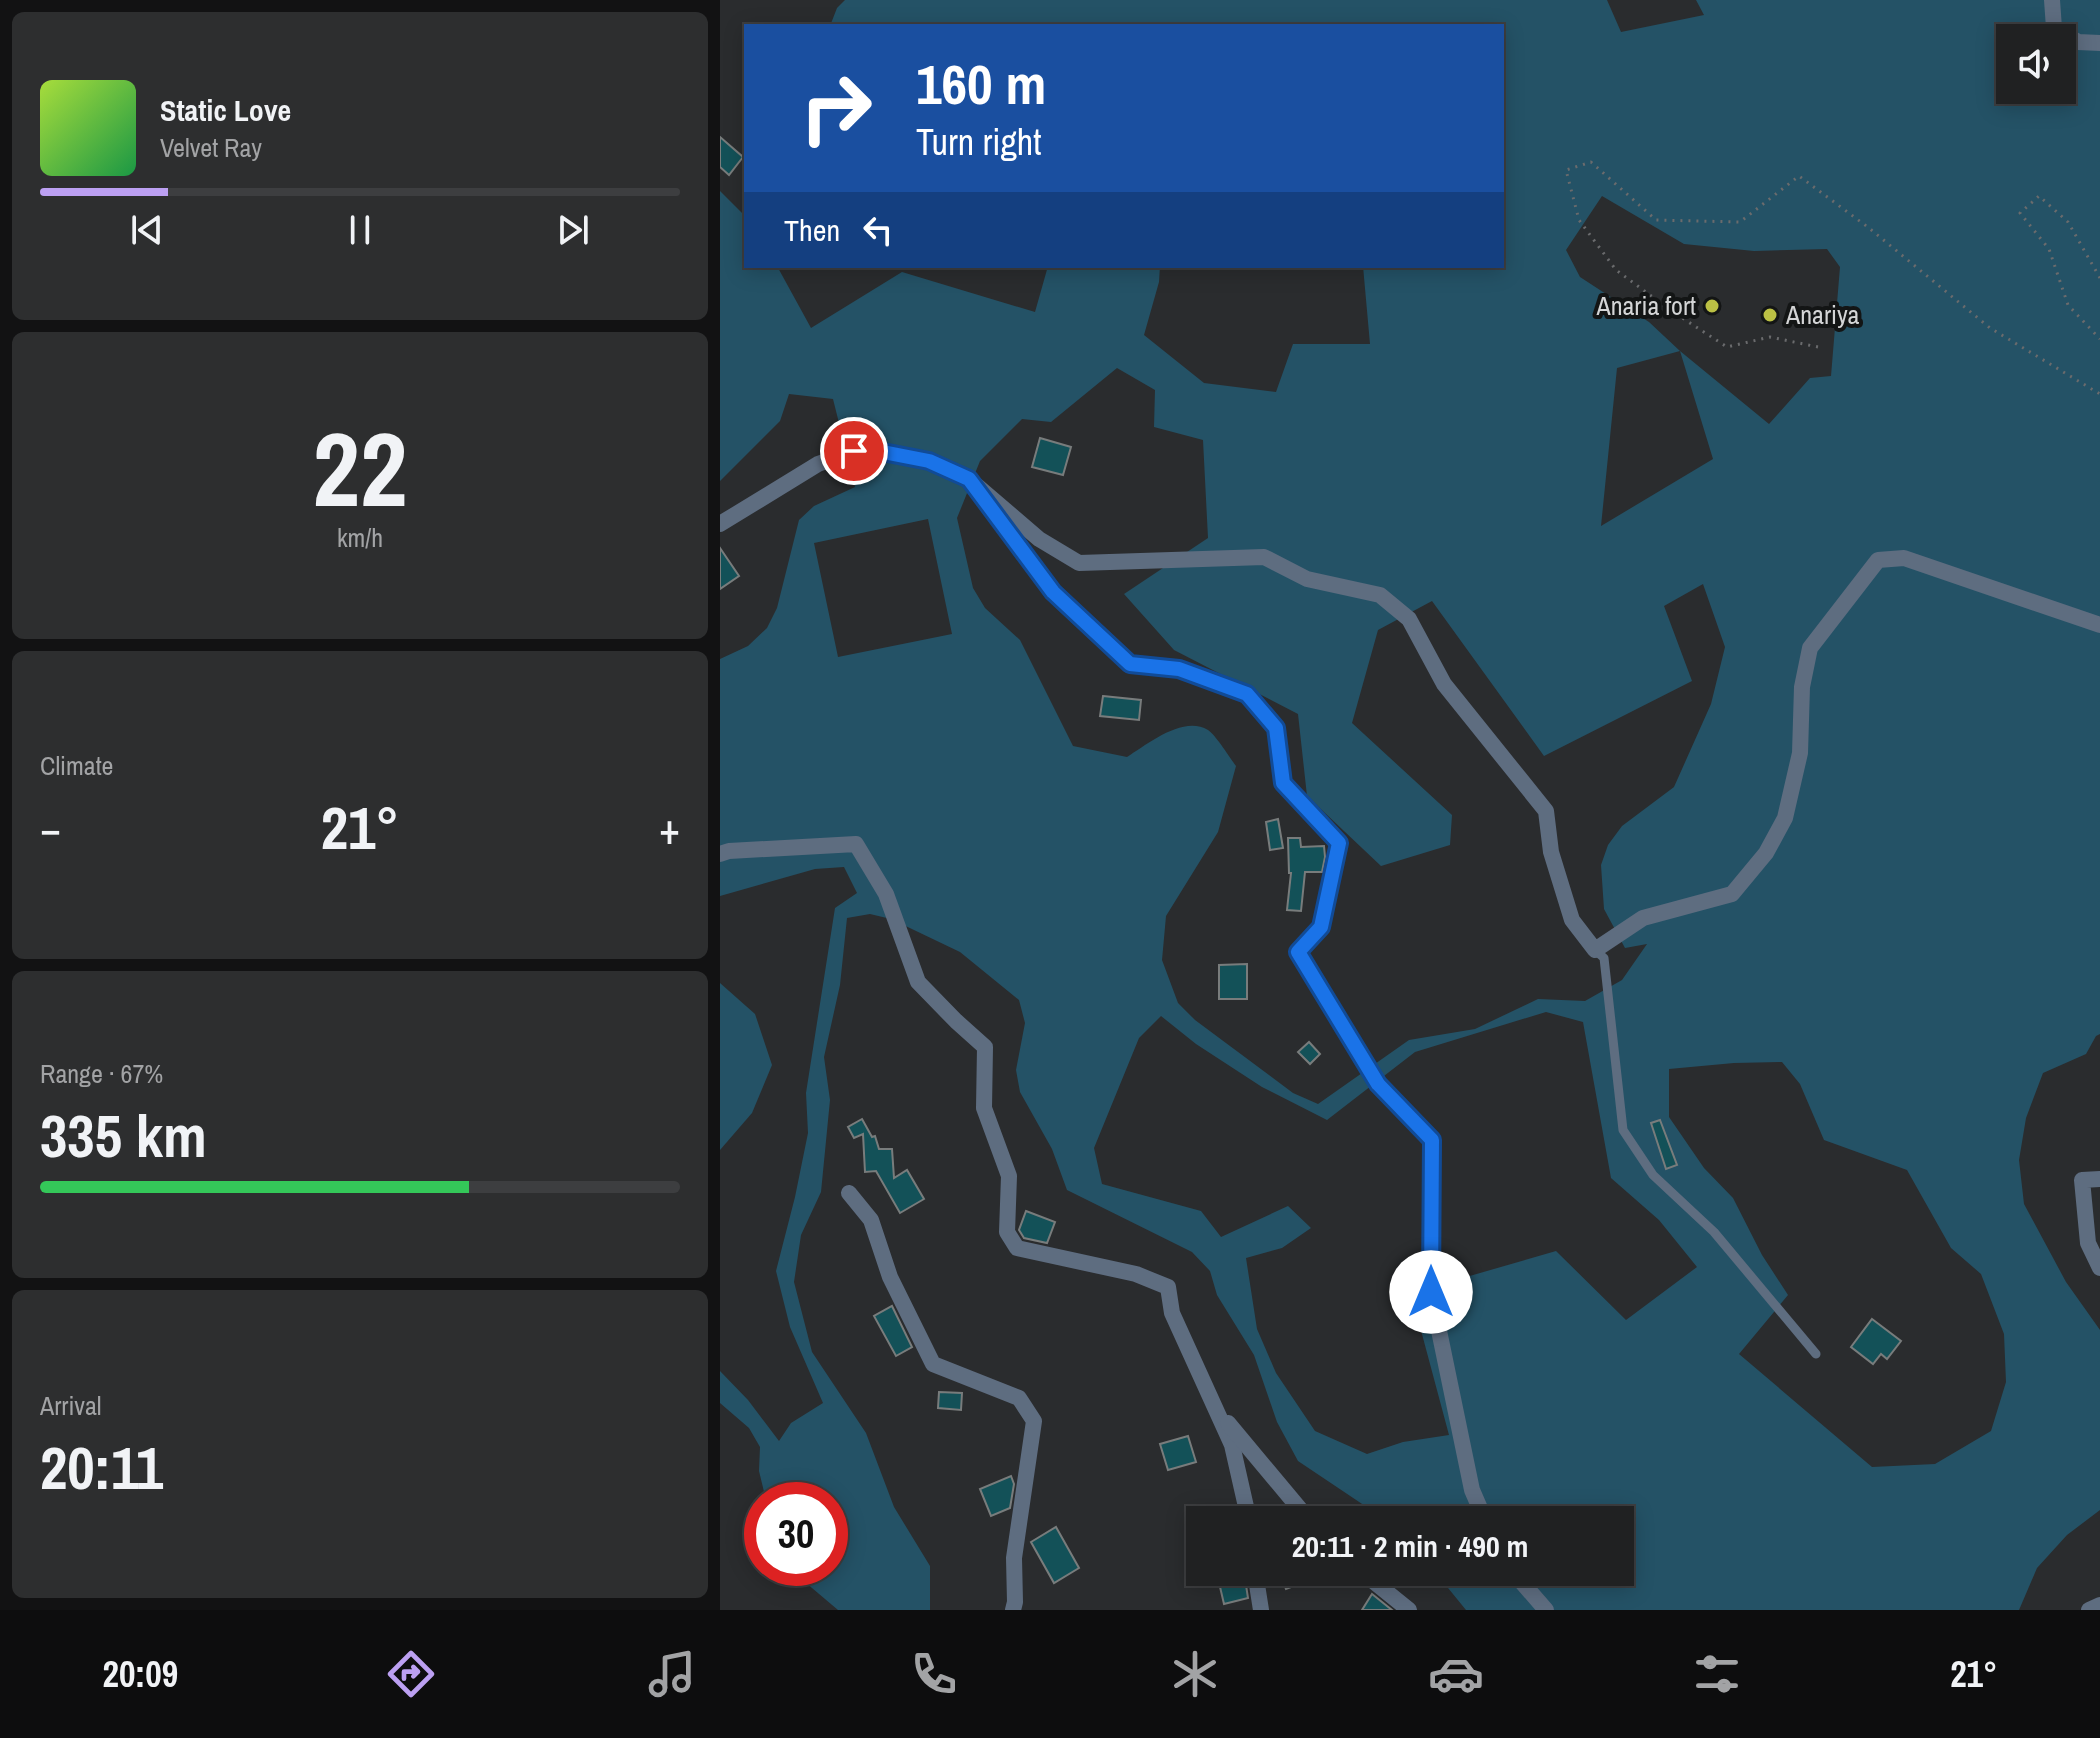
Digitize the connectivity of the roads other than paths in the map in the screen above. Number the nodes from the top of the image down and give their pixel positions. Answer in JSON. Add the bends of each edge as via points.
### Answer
{"nodes":[{"id":1,"x":2052,"y":0,"type":"edge"},
{"id":2,"x":2100,"y":43,"type":"edge"},
{"id":3,"x":969,"y":479,"type":"junction"},
{"id":4,"x":720,"y":524,"type":"edge"},
{"id":5,"x":2100,"y":625,"type":"edge"},
{"id":6,"x":720,"y":854,"type":"edge"},
{"id":7,"x":1595,"y":950,"type":"junction"},
{"id":8,"x":2100,"y":1179,"type":"edge"},
{"id":9,"x":849,"y":1193,"type":"dead end"},
{"id":10,"x":2100,"y":1268,"type":"edge"},
{"id":11,"x":1816,"y":1354,"type":"dead end"},
{"id":12,"x":1215,"y":1407,"type":"junction"},
{"id":13,"x":1246,"y":1506,"type":"edge"},
{"id":14,"x":1297,"y":1506,"type":"edge"},
{"id":15,"x":1479,"y":1506,"type":"edge"},
{"id":16,"x":1257,"y":1586,"type":"edge"},
{"id":17,"x":1379,"y":1586,"type":"edge"},
{"id":18,"x":1525,"y":1586,"type":"edge"},
{"id":19,"x":2100,"y":1605,"type":"edge"},
{"id":20,"x":1013,"y":1610,"type":"edge"},
{"id":21,"x":1261,"y":1610,"type":"edge"},
{"id":22,"x":1409,"y":1610,"type":"edge"},
{"id":23,"x":1546,"y":1610,"type":"edge"},
{"id":24,"x":2089,"y":1610,"type":"edge"}],
"edges":[{"from":1,"to":2,"type":"street","via":[[2054,28],[2078,42]]},
{"from":3,"to":4,"type":"street","via":[[929,461],[854,451],[818,464]]},
{"from":3,"to":7,"type":"street","via":[[1039,539],[1079,563],[1264,557],[1307,579],[1380,595],[1409,619],[1444,684],[1546,811],[1551,852],[1572,920]]},
{"from":3,"to":15,"type":"street","via":[[1053,592],[1130,664],[1179,669],[1247,694],[1276,728],[1283,783],[1339,843],[1321,927],[1298,952],[1378,1084],[1432,1140],[1431,1292]]},
{"from":5,"to":7,"type":"street","via":[[1904,558],[1878,560],[1810,648],[1802,687],[1800,753],[1785,818],[1766,853],[1732,894],[1643,918]]},
{"from":6,"to":12,"type":"street","via":[[856,844],[886,894],[918,982],[985,1047],[984,1108],[1009,1176],[1007,1232],[1017,1248],[1136,1274],[1168,1287],[1172,1313]]},
{"from":7,"to":11,"type":"lane","via":[[1604,958],[1623,1130],[1653,1175],[1714,1232]]},
{"from":8,"to":10,"type":"street","via":[[2082,1180],[2088,1243]]},
{"from":9,"to":20,"type":"street","via":[[871,1220],[890,1277],[933,1364],[1019,1398],[1034,1421],[1014,1558]]},
{"from":12,"to":13,"type":"street","via":[[1232,1445]]},
{"from":12,"to":14,"type":"street"},
{"from":16,"to":21,"type":"street"},
{"from":17,"to":22,"type":"street"},
{"from":18,"to":23,"type":"street"},
{"from":19,"to":24,"type":"street"}]}
